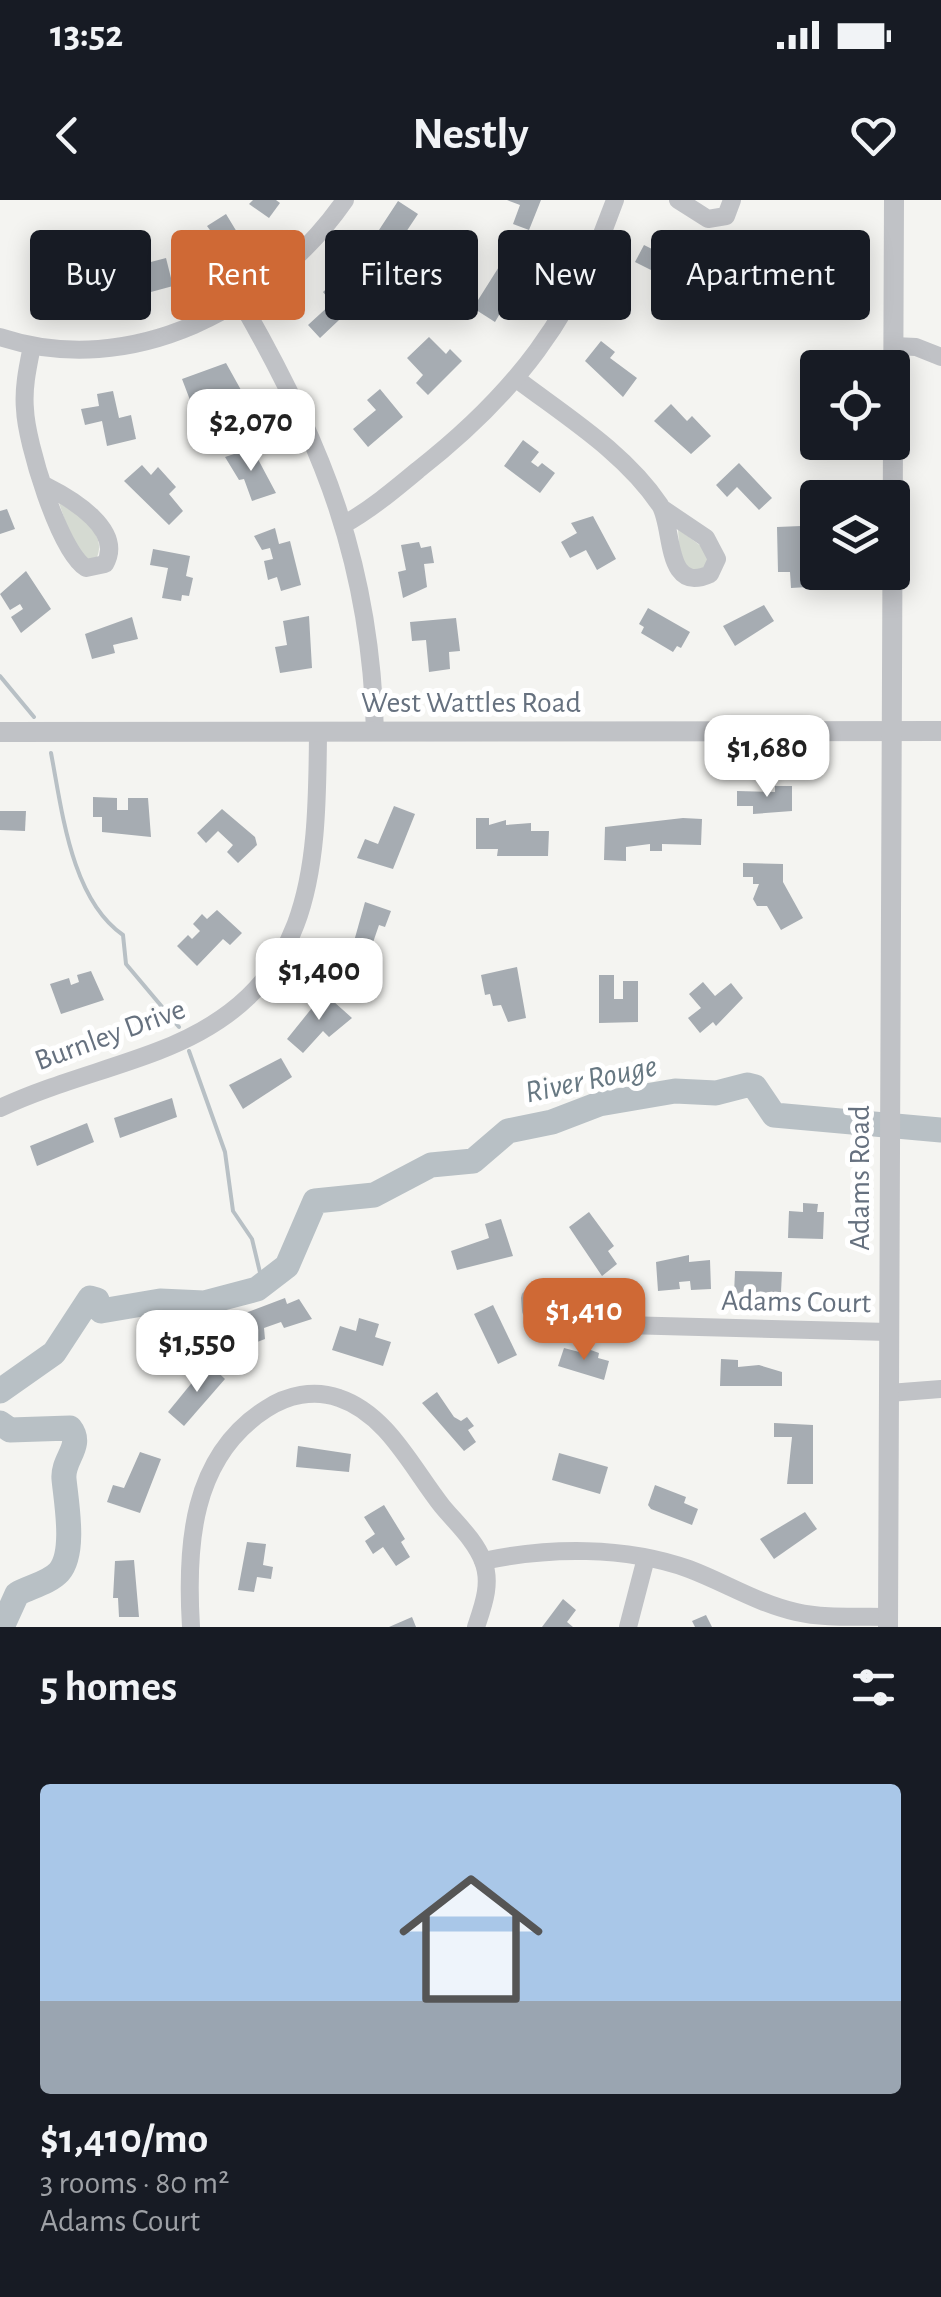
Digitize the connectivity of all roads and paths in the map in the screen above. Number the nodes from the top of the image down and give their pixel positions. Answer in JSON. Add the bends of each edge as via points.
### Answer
{"nodes":[{"id":1,"x":344,"y":200,"type":"edge"},
{"id":2,"x":615,"y":200,"type":"edge"},
{"id":3,"x":678,"y":200,"type":"edge"},
{"id":4,"x":732,"y":200,"type":"edge"},
{"id":5,"x":894,"y":200,"type":"edge"},
{"id":6,"x":305,"y":250,"type":"edge"},
{"id":7,"x":206,"y":320,"type":"edge"},
{"id":8,"x":251,"y":320,"type":"edge"},
{"id":9,"x":0,"y":337,"type":"edge"},
{"id":10,"x":32,"y":346,"type":"junction"},
{"id":11,"x":894,"y":346,"type":"junction"},
{"id":12,"x":941,"y":357,"type":"edge"},
{"id":13,"x":518,"y":380,"type":"junction"},
{"id":14,"x":46,"y":486,"type":"junction"},
{"id":15,"x":663,"y":509,"type":"dead end"},
{"id":16,"x":343,"y":525,"type":"junction"},
{"id":17,"x":892,"y":730,"type":"junction"},
{"id":18,"x":941,"y":731,"type":"edge"},
{"id":19,"x":0,"y":732,"type":"edge"},
{"id":20,"x":318,"y":732,"type":"junction"},
{"id":21,"x":374,"y":732,"type":"junction"},
{"id":22,"x":0,"y":1108,"type":"edge"},
{"id":23,"x":582,"y":1322,"type":"dead end"},
{"id":24,"x":889,"y":1332,"type":"junction"},
{"id":25,"x":941,"y":1389,"type":"edge"},
{"id":26,"x":889,"y":1394,"type":"junction"},
{"id":27,"x":646,"y":1558,"type":"junction"},
{"id":28,"x":484,"y":1561,"type":"junction"},
{"id":29,"x":888,"y":1622,"type":"edge"},
{"id":30,"x":191,"y":1627,"type":"edge"},
{"id":31,"x":476,"y":1627,"type":"edge"},
{"id":32,"x":628,"y":1627,"type":"edge"}],
"edges":[{"from":1,"to":6,"type":"street"},
{"from":2,"to":13,"type":"street","via":[[581,284]]},
{"from":3,"to":4,"type":"street","via":[[708,220],[726,216]]},
{"from":5,"to":11,"type":"street","name":"Adams Road"},
{"from":7,"to":10,"type":"street","via":[[140,341],[78,349]]},
{"from":8,"to":16,"type":"street","via":[[306,420]]},
{"from":9,"to":10,"type":"street"},
{"from":10,"to":14,"type":"street","via":[[25,410]]},
{"from":11,"to":12,"type":"street","via":[[916,346]]},
{"from":11,"to":17,"type":"street","name":"Adams Road"},
{"from":13,"to":15,"type":"street","via":[[614,455]]},
{"from":13,"to":16,"type":"street","via":[[476,424]]},
{"from":14,"to":14,"type":"street","via":[[72,556],[86,568],[105,564],[110,545],[102,529]]},
{"from":16,"to":21,"type":"street","via":[[362,606]]},
{"from":17,"to":18,"type":"street","name":"West Wattles Road"},
{"from":17,"to":21,"type":"street","name":"West Wattles Road"},
{"from":17,"to":24,"type":"street","name":"Adams Road"},
{"from":19,"to":20,"type":"street","name":"West Wattles Road"},
{"from":20,"to":21,"type":"street","name":"West Wattles Road"},
{"from":20,"to":22,"type":"street","name":"Burnley Drive","via":[[310,890],[291,942],[259,987],[196,1036]]},
{"from":23,"to":24,"type":"street","name":"Adams Court"},
{"from":24,"to":26,"type":"street","name":"Adams Road"},
{"from":25,"to":26,"type":"street"},
{"from":26,"to":29,"type":"street","name":"Adams Road"},
{"from":27,"to":28,"type":"street","via":[[556,1551]]},
{"from":27,"to":29,"type":"street","via":[[801,1613]]},
{"from":27,"to":32,"type":"street"},
{"from":28,"to":30,"type":"street","via":[[369,1415],[328,1394],[294,1396],[254,1417],[209,1473],[192,1533]]},
{"from":28,"to":31,"type":"street","via":[[488,1583]]}]}
